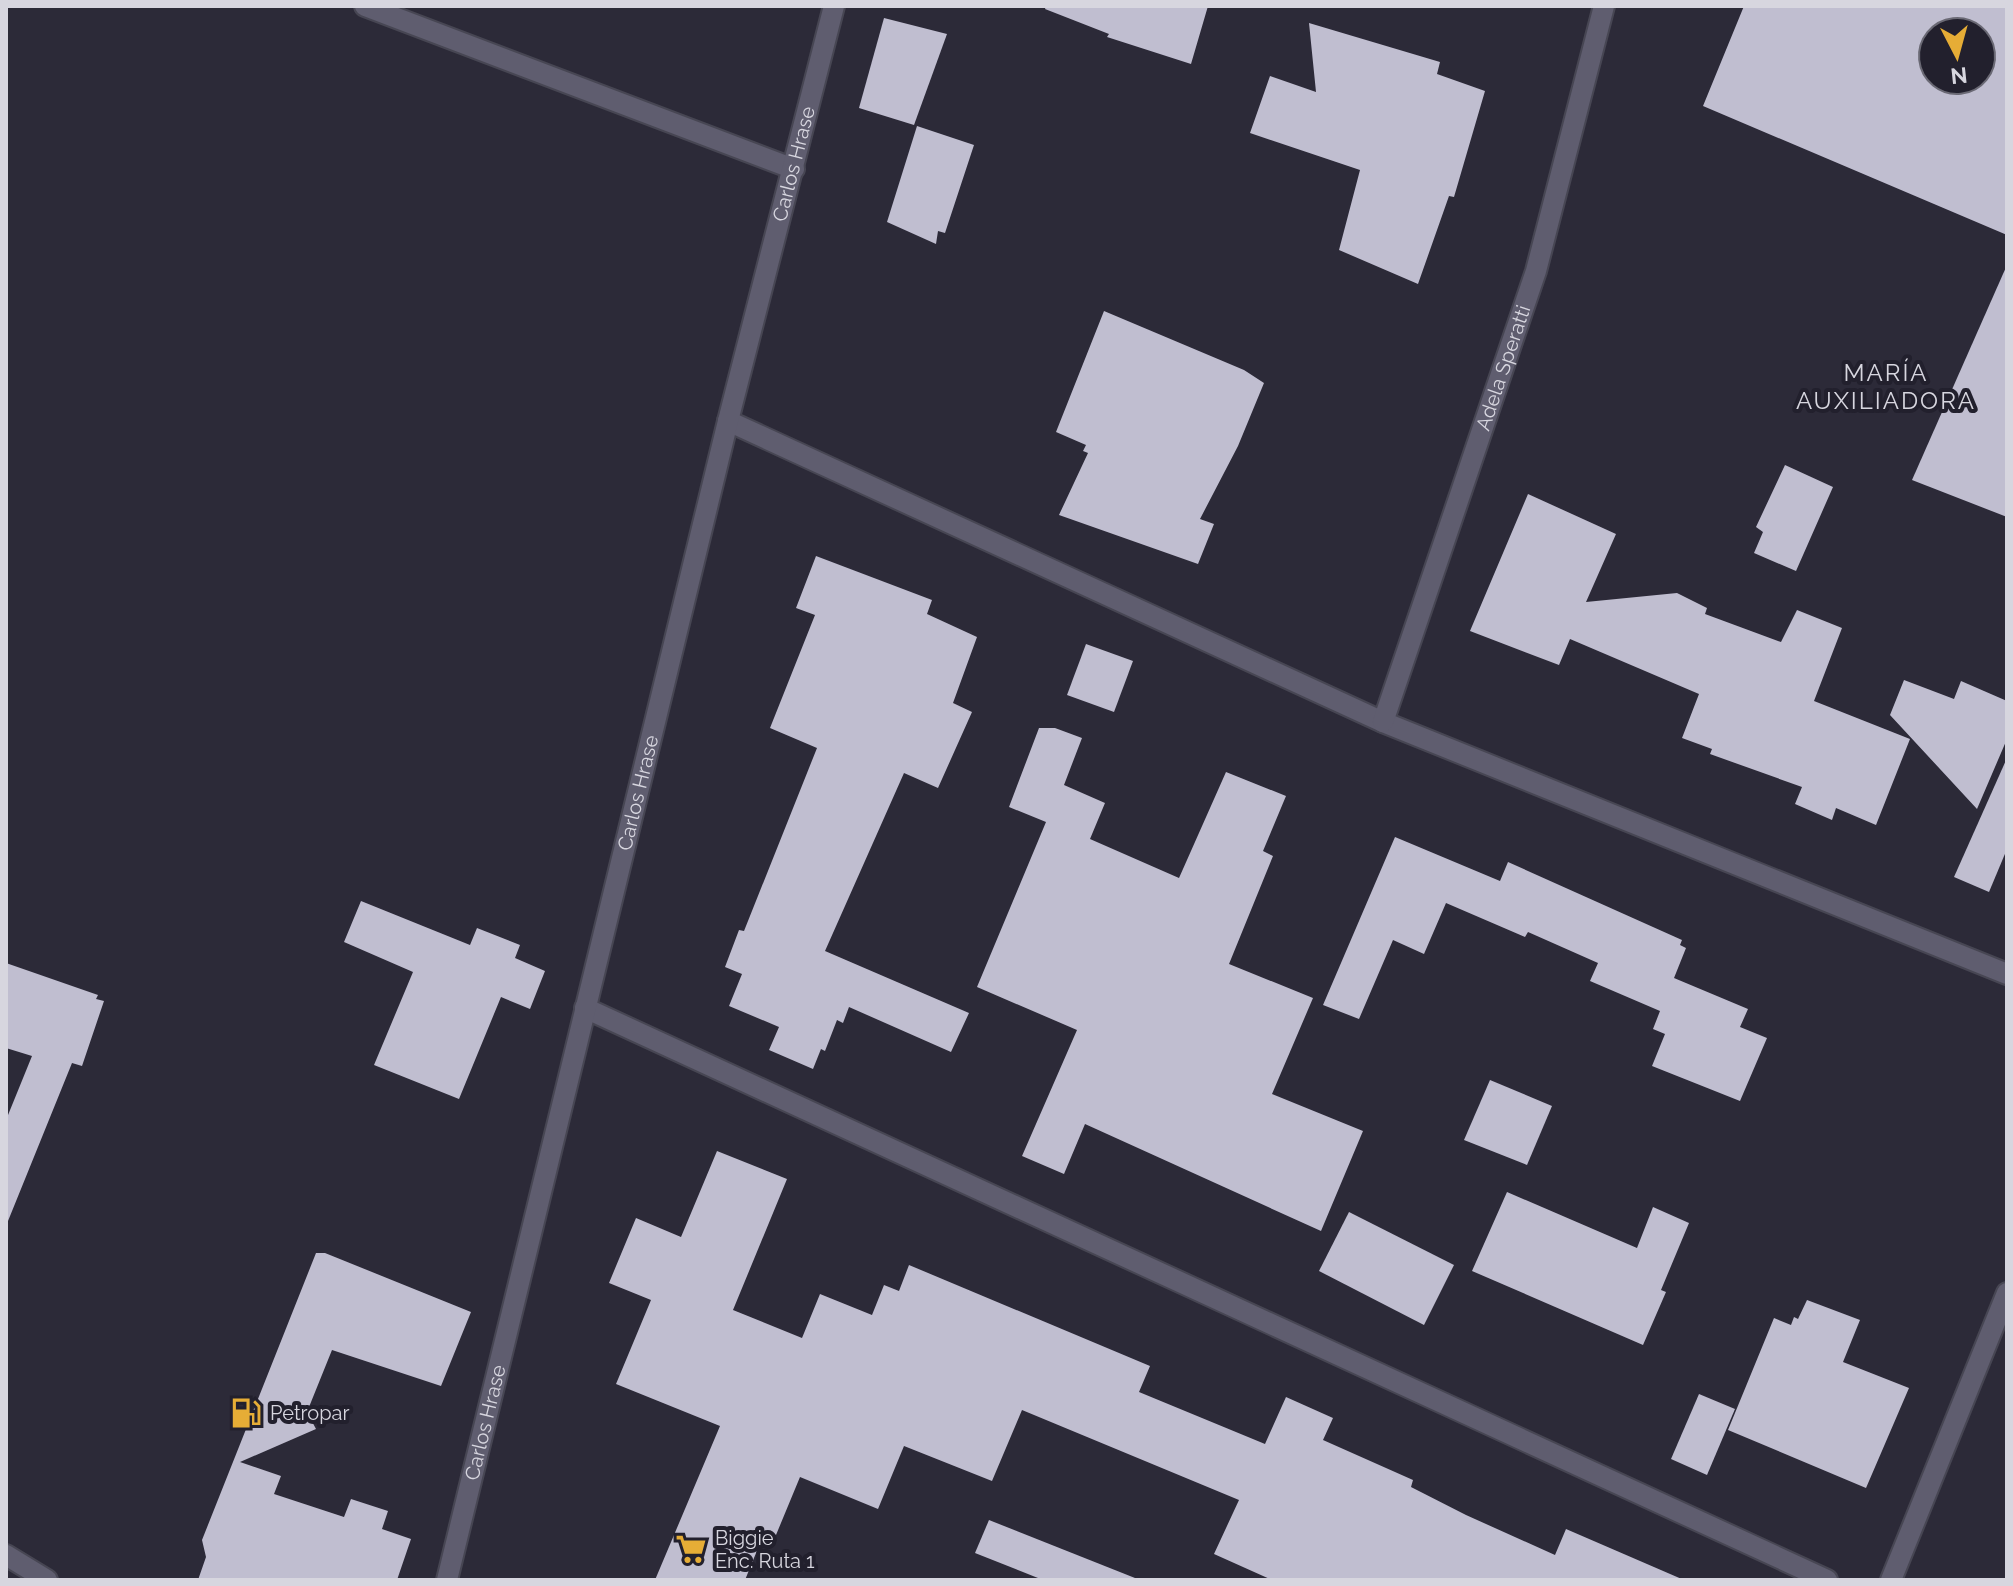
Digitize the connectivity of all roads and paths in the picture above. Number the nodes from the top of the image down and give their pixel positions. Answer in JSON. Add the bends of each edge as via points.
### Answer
{"nodes":[{"id":1,"x":365,"y":6,"type":"edge"},
{"id":2,"x":834,"y":6,"type":"edge"},
{"id":3,"x":1604,"y":6,"type":"edge"},
{"id":4,"x":794,"y":169,"type":"junction"},
{"id":5,"x":728,"y":421,"type":"junction"},
{"id":6,"x":1383,"y":722,"type":"junction"},
{"id":7,"x":2007,"y":974,"type":"edge"},
{"id":8,"x":585,"y":1008,"type":"junction"},
{"id":9,"x":2007,"y":1293,"type":"edge"},
{"id":10,"x":6,"y":1555,"type":"edge"},
{"id":11,"x":47,"y":1580,"type":"edge"},
{"id":12,"x":447,"y":1580,"type":"edge"},
{"id":13,"x":1827,"y":1580,"type":"edge"},
{"id":14,"x":1891,"y":1580,"type":"edge"}],
"edges":[{"from":1,"to":4,"type":"street"},
{"from":2,"to":4,"type":"street","name":"Carlos Hrase"},
{"from":3,"to":6,"type":"street","name":"Adela Speratti","via":[[1536,271]]},
{"from":4,"to":5,"type":"street","name":"Carlos Hrase"},
{"from":5,"to":6,"type":"street"},
{"from":5,"to":8,"type":"street","name":"Carlos Hrase"},
{"from":6,"to":7,"type":"street"},
{"from":8,"to":12,"type":"street","name":"Carlos Hrase"},
{"from":8,"to":13,"type":"street"},
{"from":9,"to":14,"type":"street"},
{"from":10,"to":11,"type":"street"}]}
